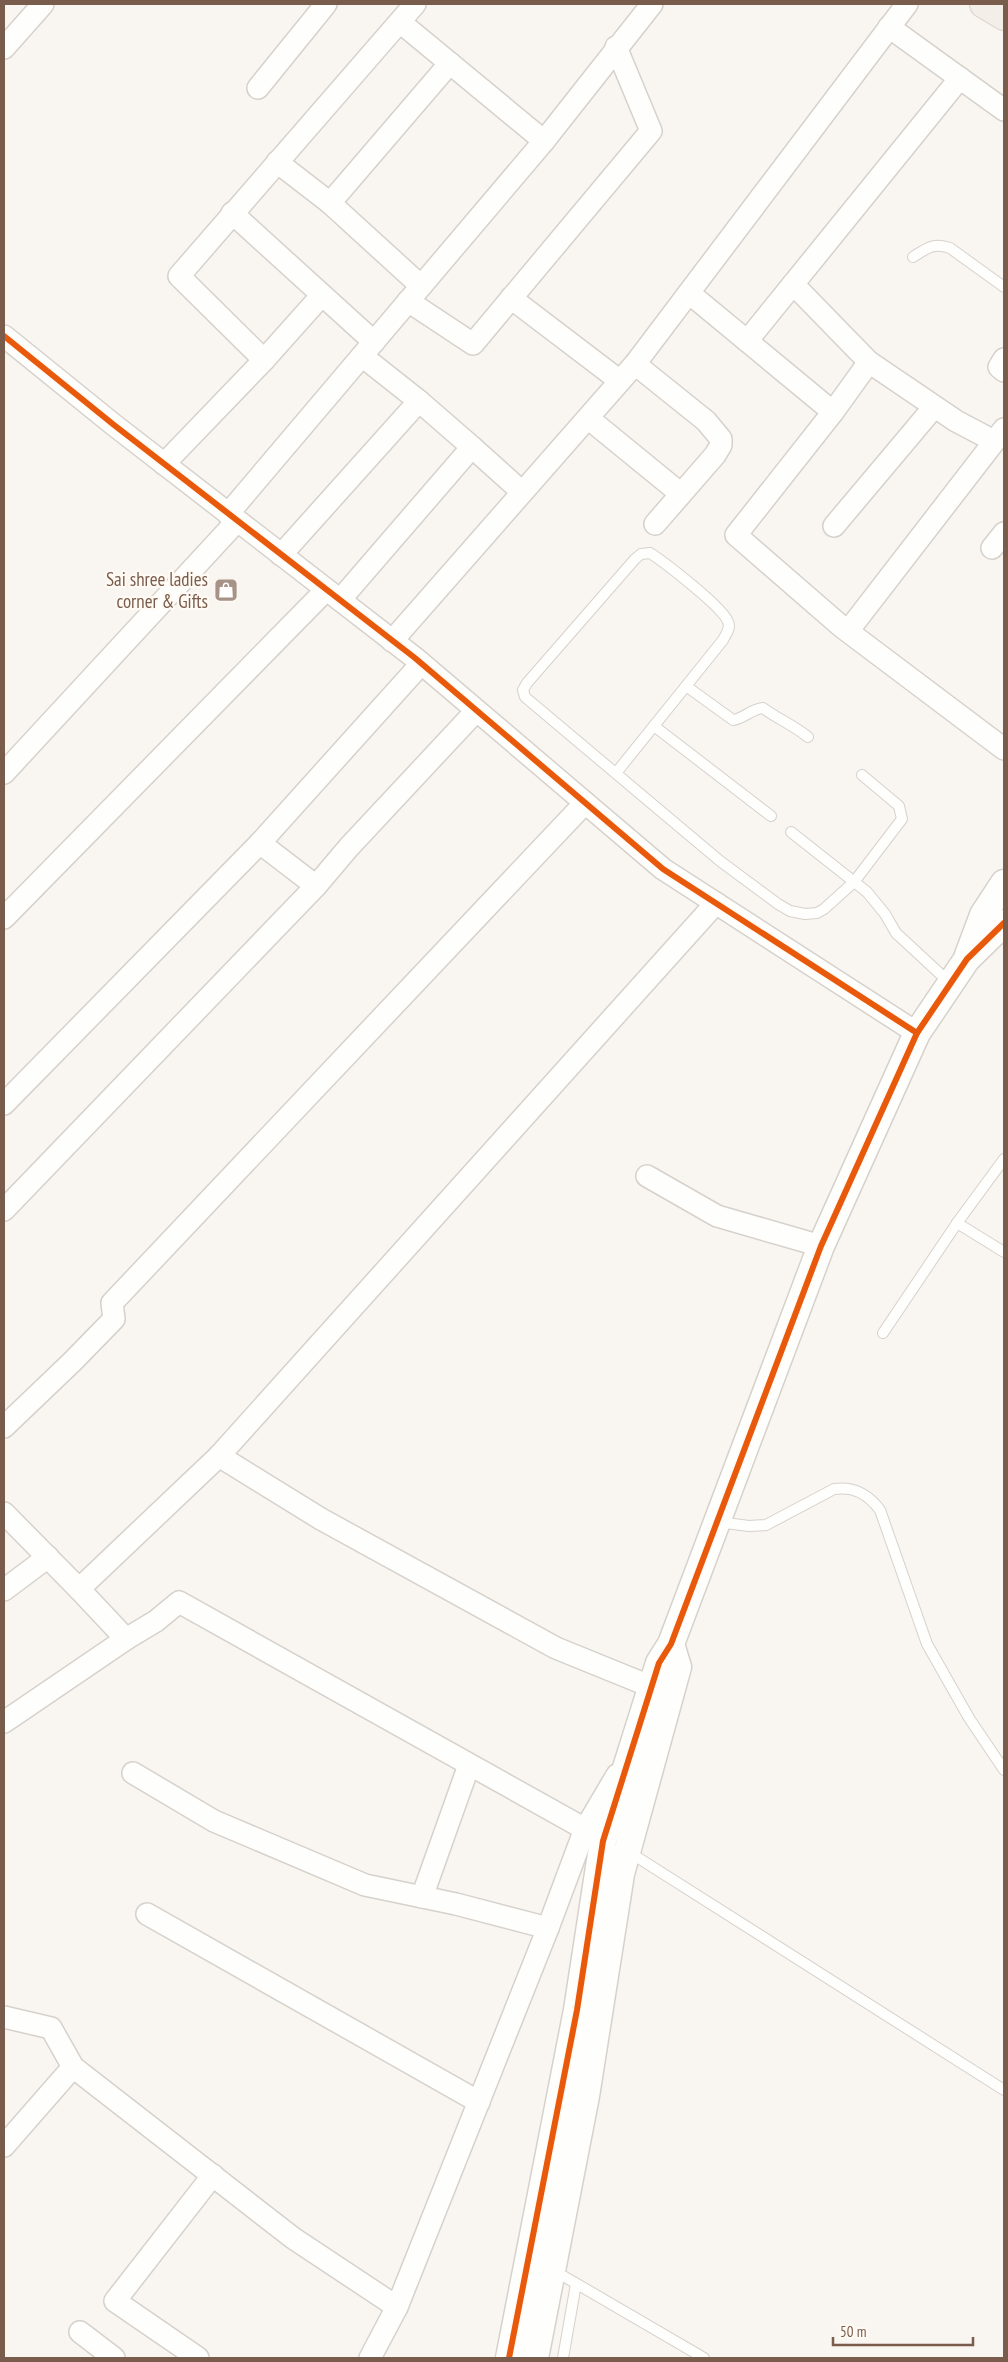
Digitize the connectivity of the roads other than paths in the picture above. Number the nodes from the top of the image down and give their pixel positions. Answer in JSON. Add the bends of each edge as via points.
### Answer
{"nodes":[{"id":1,"x":43,"y":4,"type":"edge"},
{"id":2,"x":326,"y":4,"type":"edge"},
{"id":3,"x":415,"y":4,"type":"edge"},
{"id":4,"x":652,"y":4,"type":"edge"},
{"id":5,"x":907,"y":4,"type":"edge"},
{"id":6,"x":984,"y":4,"type":"edge"},
{"id":7,"x":1004,"y":16,"type":"edge"},
{"id":8,"x":400,"y":22,"type":"junction"},
{"id":9,"x":889,"y":27,"type":"junction"},
{"id":10,"x":616,"y":47,"type":"junction"},
{"id":11,"x":4,"y":48,"type":"edge"},
{"id":12,"x":450,"y":63,"type":"junction"},
{"id":13,"x":960,"y":78,"type":"junction"},
{"id":14,"x":258,"y":88,"type":"dead end"},
{"id":15,"x":1004,"y":110,"type":"edge"},
{"id":16,"x":544,"y":141,"type":"junction"},
{"id":17,"x":277,"y":162,"type":"junction"},
{"id":18,"x":330,"y":203,"type":"junction"},
{"id":19,"x":232,"y":213,"type":"junction"},
{"id":20,"x":913,"y":257,"type":"dead end"},
{"id":21,"x":793,"y":284,"type":"junction"},
{"id":22,"x":1004,"y":287,"type":"edge"},
{"id":23,"x":689,"y":293,"type":"junction"},
{"id":24,"x":415,"y":294,"type":"junction"},
{"id":25,"x":322,"y":295,"type":"junction"},
{"id":26,"x":511,"y":298,"type":"junction"},
{"id":27,"x":4,"y":336,"type":"edge"},
{"id":28,"x":747,"y":341,"type":"junction"},
{"id":29,"x":368,"y":349,"type":"junction"},
{"id":30,"x":1004,"y":359,"type":"edge"},
{"id":31,"x":264,"y":360,"type":"junction"},
{"id":32,"x":869,"y":362,"type":"junction"},
{"id":33,"x":635,"y":364,"type":"junction"},
{"id":34,"x":1004,"y":371,"type":"edge"},
{"id":35,"x":620,"y":381,"type":"junction"},
{"id":36,"x":419,"y":402,"type":"junction"},
{"id":37,"x":934,"y":407,"type":"junction"},
{"id":38,"x":833,"y":412,"type":"junction"},
{"id":39,"x":588,"y":418,"type":"junction"},
{"id":40,"x":999,"y":435,"type":"edge"},
{"id":41,"x":472,"y":447,"type":"junction"},
{"id":42,"x":164,"y":464,"type":"junction"},
{"id":43,"x":522,"y":492,"type":"junction"},
{"id":44,"x":682,"y":494,"type":"junction"},
{"id":45,"x":233,"y":517,"type":"junction"},
{"id":46,"x":655,"y":524,"type":"dead end"},
{"id":47,"x":834,"y":526,"type":"dead end"},
{"id":48,"x":282,"y":555,"type":"junction"},
{"id":49,"x":333,"y":595,"type":"junction"},
{"id":50,"x":848,"y":631,"type":"junction"},
{"id":51,"x":392,"y":641,"type":"junction"},
{"id":52,"x":421,"y":664,"type":"junction"},
{"id":53,"x":686,"y":686,"type":"junction"},
{"id":54,"x":476,"y":710,"type":"junction"},
{"id":55,"x":654,"y":726,"type":"junction"},
{"id":56,"x":808,"y":737,"type":"dead end"},
{"id":57,"x":1004,"y":749,"type":"edge"},
{"id":58,"x":4,"y":773,"type":"edge"},
{"id":59,"x":616,"y":773,"type":"junction"},
{"id":60,"x":862,"y":775,"type":"dead end"},
{"id":61,"x":586,"y":803,"type":"junction"},
{"id":62,"x":771,"y":816,"type":"dead end"},
{"id":63,"x":791,"y":832,"type":"dead end"},
{"id":64,"x":260,"y":843,"type":"junction"},
{"id":65,"x":854,"y":882,"type":"junction"},
{"id":66,"x":1004,"y":883,"type":"edge"},
{"id":67,"x":316,"y":886,"type":"junction"},
{"id":68,"x":716,"y":903,"type":"junction"},
{"id":69,"x":4,"y":918,"type":"edge"},
{"id":70,"x":1004,"y":923,"type":"edge"},
{"id":71,"x":967,"y":958,"type":"junction"},
{"id":72,"x":950,"y":983,"type":"junction"},
{"id":73,"x":917,"y":1033,"type":"junction"},
{"id":74,"x":4,"y":1104,"type":"edge"},
{"id":75,"x":1004,"y":1159,"type":"edge"},
{"id":76,"x":647,"y":1176,"type":"dead end"},
{"id":77,"x":4,"y":1210,"type":"edge"},
{"id":78,"x":957,"y":1223,"type":"junction"},
{"id":79,"x":821,"y":1246,"type":"junction"},
{"id":80,"x":1004,"y":1252,"type":"edge"},
{"id":81,"x":883,"y":1333,"type":"dead end"},
{"id":82,"x":4,"y":1428,"type":"edge"},
{"id":83,"x":219,"y":1456,"type":"junction"},
{"id":84,"x":4,"y":1513,"type":"edge"},
{"id":85,"x":717,"y":1522,"type":"junction"},
{"id":86,"x":48,"y":1557,"type":"junction"},
{"id":87,"x":79,"y":1589,"type":"junction"},
{"id":88,"x":4,"y":1590,"type":"edge"},
{"id":89,"x":126,"y":1639,"type":"junction"},
{"id":90,"x":672,"y":1644,"type":"junction"},
{"id":91,"x":652,"y":1687,"type":"junction"},
{"id":92,"x":4,"y":1722,"type":"edge"},
{"id":93,"x":630,"y":1752,"type":"junction"},
{"id":94,"x":469,"y":1765,"type":"junction"},
{"id":95,"x":1004,"y":1770,"type":"edge"},
{"id":96,"x":133,"y":1773,"type":"dead end"},
{"id":97,"x":585,"y":1829,"type":"junction"},
{"id":98,"x":626,"y":1850,"type":"junction"},
{"id":99,"x":422,"y":1897,"type":"junction"},
{"id":100,"x":147,"y":1914,"type":"dead end"},
{"id":101,"x":548,"y":1928,"type":"junction"},
{"id":102,"x":4,"y":2018,"type":"edge"},
{"id":103,"x":73,"y":2067,"type":"junction"},
{"id":104,"x":1004,"y":2090,"type":"edge"},
{"id":105,"x":479,"y":2102,"type":"junction"},
{"id":106,"x":555,"y":2123,"type":"junction"},
{"id":107,"x":580,"y":2129,"type":"junction"},
{"id":108,"x":4,"y":2146,"type":"edge"},
{"id":109,"x":212,"y":2175,"type":"junction"},
{"id":110,"x":551,"y":2272,"type":"junction"},
{"id":111,"x":576,"y":2284,"type":"junction"},
{"id":112,"x":397,"y":2307,"type":"junction"},
{"id":113,"x":80,"y":2332,"type":"dead end"},
{"id":114,"x":114,"y":2358,"type":"edge"},
{"id":115,"x":198,"y":2358,"type":"edge"},
{"id":116,"x":370,"y":2358,"type":"edge"},
{"id":117,"x":509,"y":2358,"type":"edge"},
{"id":118,"x":534,"y":2358,"type":"edge"},
{"id":119,"x":563,"y":2358,"type":"edge"},
{"id":120,"x":704,"y":2358,"type":"edge"}],
"edges":[{"from":1,"to":11,"type":"street"},
{"from":2,"to":14,"type":"street"},
{"from":3,"to":8,"type":"street"},
{"from":4,"to":10,"type":"street"},
{"from":5,"to":9,"type":"street"},
{"from":6,"to":7,"type":"main road"},
{"from":8,"to":12,"type":"street"},
{"from":8,"to":17,"type":"street"},
{"from":9,"to":13,"type":"street"},
{"from":9,"to":23,"type":"street"},
{"from":10,"to":16,"type":"street"},
{"from":10,"to":26,"type":"street","via":[[651,130]]},
{"from":12,"to":16,"type":"street"},
{"from":12,"to":18,"type":"street"},
{"from":13,"to":15,"type":"street"},
{"from":13,"to":21,"type":"street"},
{"from":16,"to":24,"type":"street"},
{"from":17,"to":18,"type":"street"},
{"from":17,"to":19,"type":"street"},
{"from":18,"to":24,"type":"street"},
{"from":19,"to":25,"type":"street"},
{"from":19,"to":31,"type":"street","via":[[179,276]]},
{"from":20,"to":22,"type":"lane","via":[[932,245],[941,244]]},
{"from":21,"to":28,"type":"street"},
{"from":21,"to":32,"type":"street"},
{"from":23,"to":28,"type":"street"},
{"from":23,"to":33,"type":"street"},
{"from":24,"to":26,"type":"street","via":[[473,344]]},
{"from":24,"to":29,"type":"street"},
{"from":25,"to":29,"type":"street"},
{"from":25,"to":31,"type":"street"},
{"from":26,"to":35,"type":"street"},
{"from":27,"to":42,"type":"street"},
{"from":28,"to":38,"type":"street"},
{"from":29,"to":36,"type":"street"},
{"from":29,"to":45,"type":"street"},
{"from":30,"to":34,"type":"street","via":[[999,367]]},
{"from":31,"to":42,"type":"street"},
{"from":32,"to":37,"type":"street"},
{"from":32,"to":38,"type":"street"},
{"from":33,"to":35,"type":"street"},
{"from":33,"to":44,"type":"street","via":[[706,421],[721,439],[715,455]]},
{"from":35,"to":39,"type":"street"},
{"from":36,"to":41,"type":"street"},
{"from":36,"to":48,"type":"street"},
{"from":37,"to":40,"type":"street","via":[[956,421]]},
{"from":37,"to":47,"type":"street"},
{"from":38,"to":50,"type":"street","via":[[736,535]]},
{"from":39,"to":43,"type":"street"},
{"from":39,"to":44,"type":"street"},
{"from":40,"to":50,"type":"street"},
{"from":41,"to":43,"type":"street"},
{"from":41,"to":49,"type":"street"},
{"from":42,"to":45,"type":"street"},
{"from":43,"to":51,"type":"street"},
{"from":44,"to":46,"type":"street"},
{"from":45,"to":48,"type":"street"},
{"from":45,"to":58,"type":"street"},
{"from":48,"to":49,"type":"street"},
{"from":49,"to":51,"type":"street"},
{"from":49,"to":69,"type":"street"},
{"from":50,"to":57,"type":"street"},
{"from":51,"to":52,"type":"street"},
{"from":52,"to":54,"type":"street"},
{"from":52,"to":64,"type":"street"},
{"from":53,"to":55,"type":"lane"},
{"from":53,"to":56,"type":"lane","via":[[733,720],[753,709],[763,708]]},
{"from":53,"to":59,"type":"lane","via":[[723,640],[729,622],[716,606],[658,558],[650,553],[641,554],[523,690],[532,706]]},
{"from":54,"to":61,"type":"street"},
{"from":54,"to":67,"type":"street"},
{"from":55,"to":59,"type":"lane"},
{"from":55,"to":62,"type":"lane"},
{"from":59,"to":65,"type":"lane","via":[[720,861],[790,911],[817,913]]},
{"from":60,"to":65,"type":"lane","via":[[899,806],[902,819]]},
{"from":61,"to":68,"type":"street","via":[[663,869]]},
{"from":61,"to":82,"type":"street","via":[[112,1303],[114,1319]]},
{"from":63,"to":65,"type":"lane"},
{"from":64,"to":67,"type":"street"},
{"from":64,"to":74,"type":"street"},
{"from":65,"to":72,"type":"lane","via":[[874,900],[896,933]]},
{"from":66,"to":71,"type":"street","via":[[982,915]]},
{"from":67,"to":77,"type":"street"},
{"from":68,"to":73,"type":"street"},
{"from":68,"to":83,"type":"street"},
{"from":70,"to":71,"type":"street"},
{"from":71,"to":72,"type":"street"},
{"from":72,"to":73,"type":"street"},
{"from":73,"to":79,"type":"street"},
{"from":75,"to":78,"type":"lane"},
{"from":76,"to":79,"type":"street","via":[[717,1216]]},
{"from":78,"to":80,"type":"lane"},
{"from":78,"to":81,"type":"lane"},
{"from":79,"to":85,"type":"street"},
{"from":83,"to":87,"type":"street"},
{"from":83,"to":91,"type":"street","via":[[321,1519],[556,1648]]},
{"from":84,"to":86,"type":"street"},
{"from":85,"to":90,"type":"street"},
{"from":85,"to":95,"type":"lane","via":[[766,1525],[834,1489],[847,1487],[872,1500],[880,1510],[927,1644],[969,1718]]},
{"from":86,"to":87,"type":"street"},
{"from":86,"to":88,"type":"street"},
{"from":87,"to":89,"type":"street"},
{"from":89,"to":92,"type":"street"},
{"from":89,"to":94,"type":"street","via":[[179,1602]]},
{"from":90,"to":91,"type":"street","via":[[659,1664]]},
{"from":90,"to":98,"type":"street","via":[[678,1667]]},
{"from":91,"to":93,"type":"street"},
{"from":93,"to":97,"type":"street"},
{"from":93,"to":106,"type":"street","via":[[603,1841],[577,2010]]},
{"from":94,"to":97,"type":"street"},
{"from":94,"to":99,"type":"street"},
{"from":96,"to":99,"type":"street","via":[[232,1829],[365,1885]]},
{"from":97,"to":101,"type":"street"},
{"from":98,"to":104,"type":"lane"},
{"from":98,"to":107,"type":"street"},
{"from":99,"to":101,"type":"street"},
{"from":100,"to":105,"type":"street"},
{"from":101,"to":105,"type":"street"},
{"from":102,"to":103,"type":"street","via":[[51,2028]]},
{"from":103,"to":108,"type":"street"},
{"from":103,"to":109,"type":"street"},
{"from":105,"to":112,"type":"street"},
{"from":106,"to":107,"type":"street"},
{"from":106,"to":117,"type":"street"},
{"from":107,"to":110,"type":"street"},
{"from":109,"to":112,"type":"street","via":[[293,2238]]},
{"from":109,"to":115,"type":"street","via":[[115,2301]]},
{"from":110,"to":111,"type":"lane"},
{"from":110,"to":118,"type":"street"},
{"from":111,"to":119,"type":"lane"},
{"from":111,"to":120,"type":"lane"},
{"from":112,"to":116,"type":"street"},
{"from":113,"to":114,"type":"street"}]}
